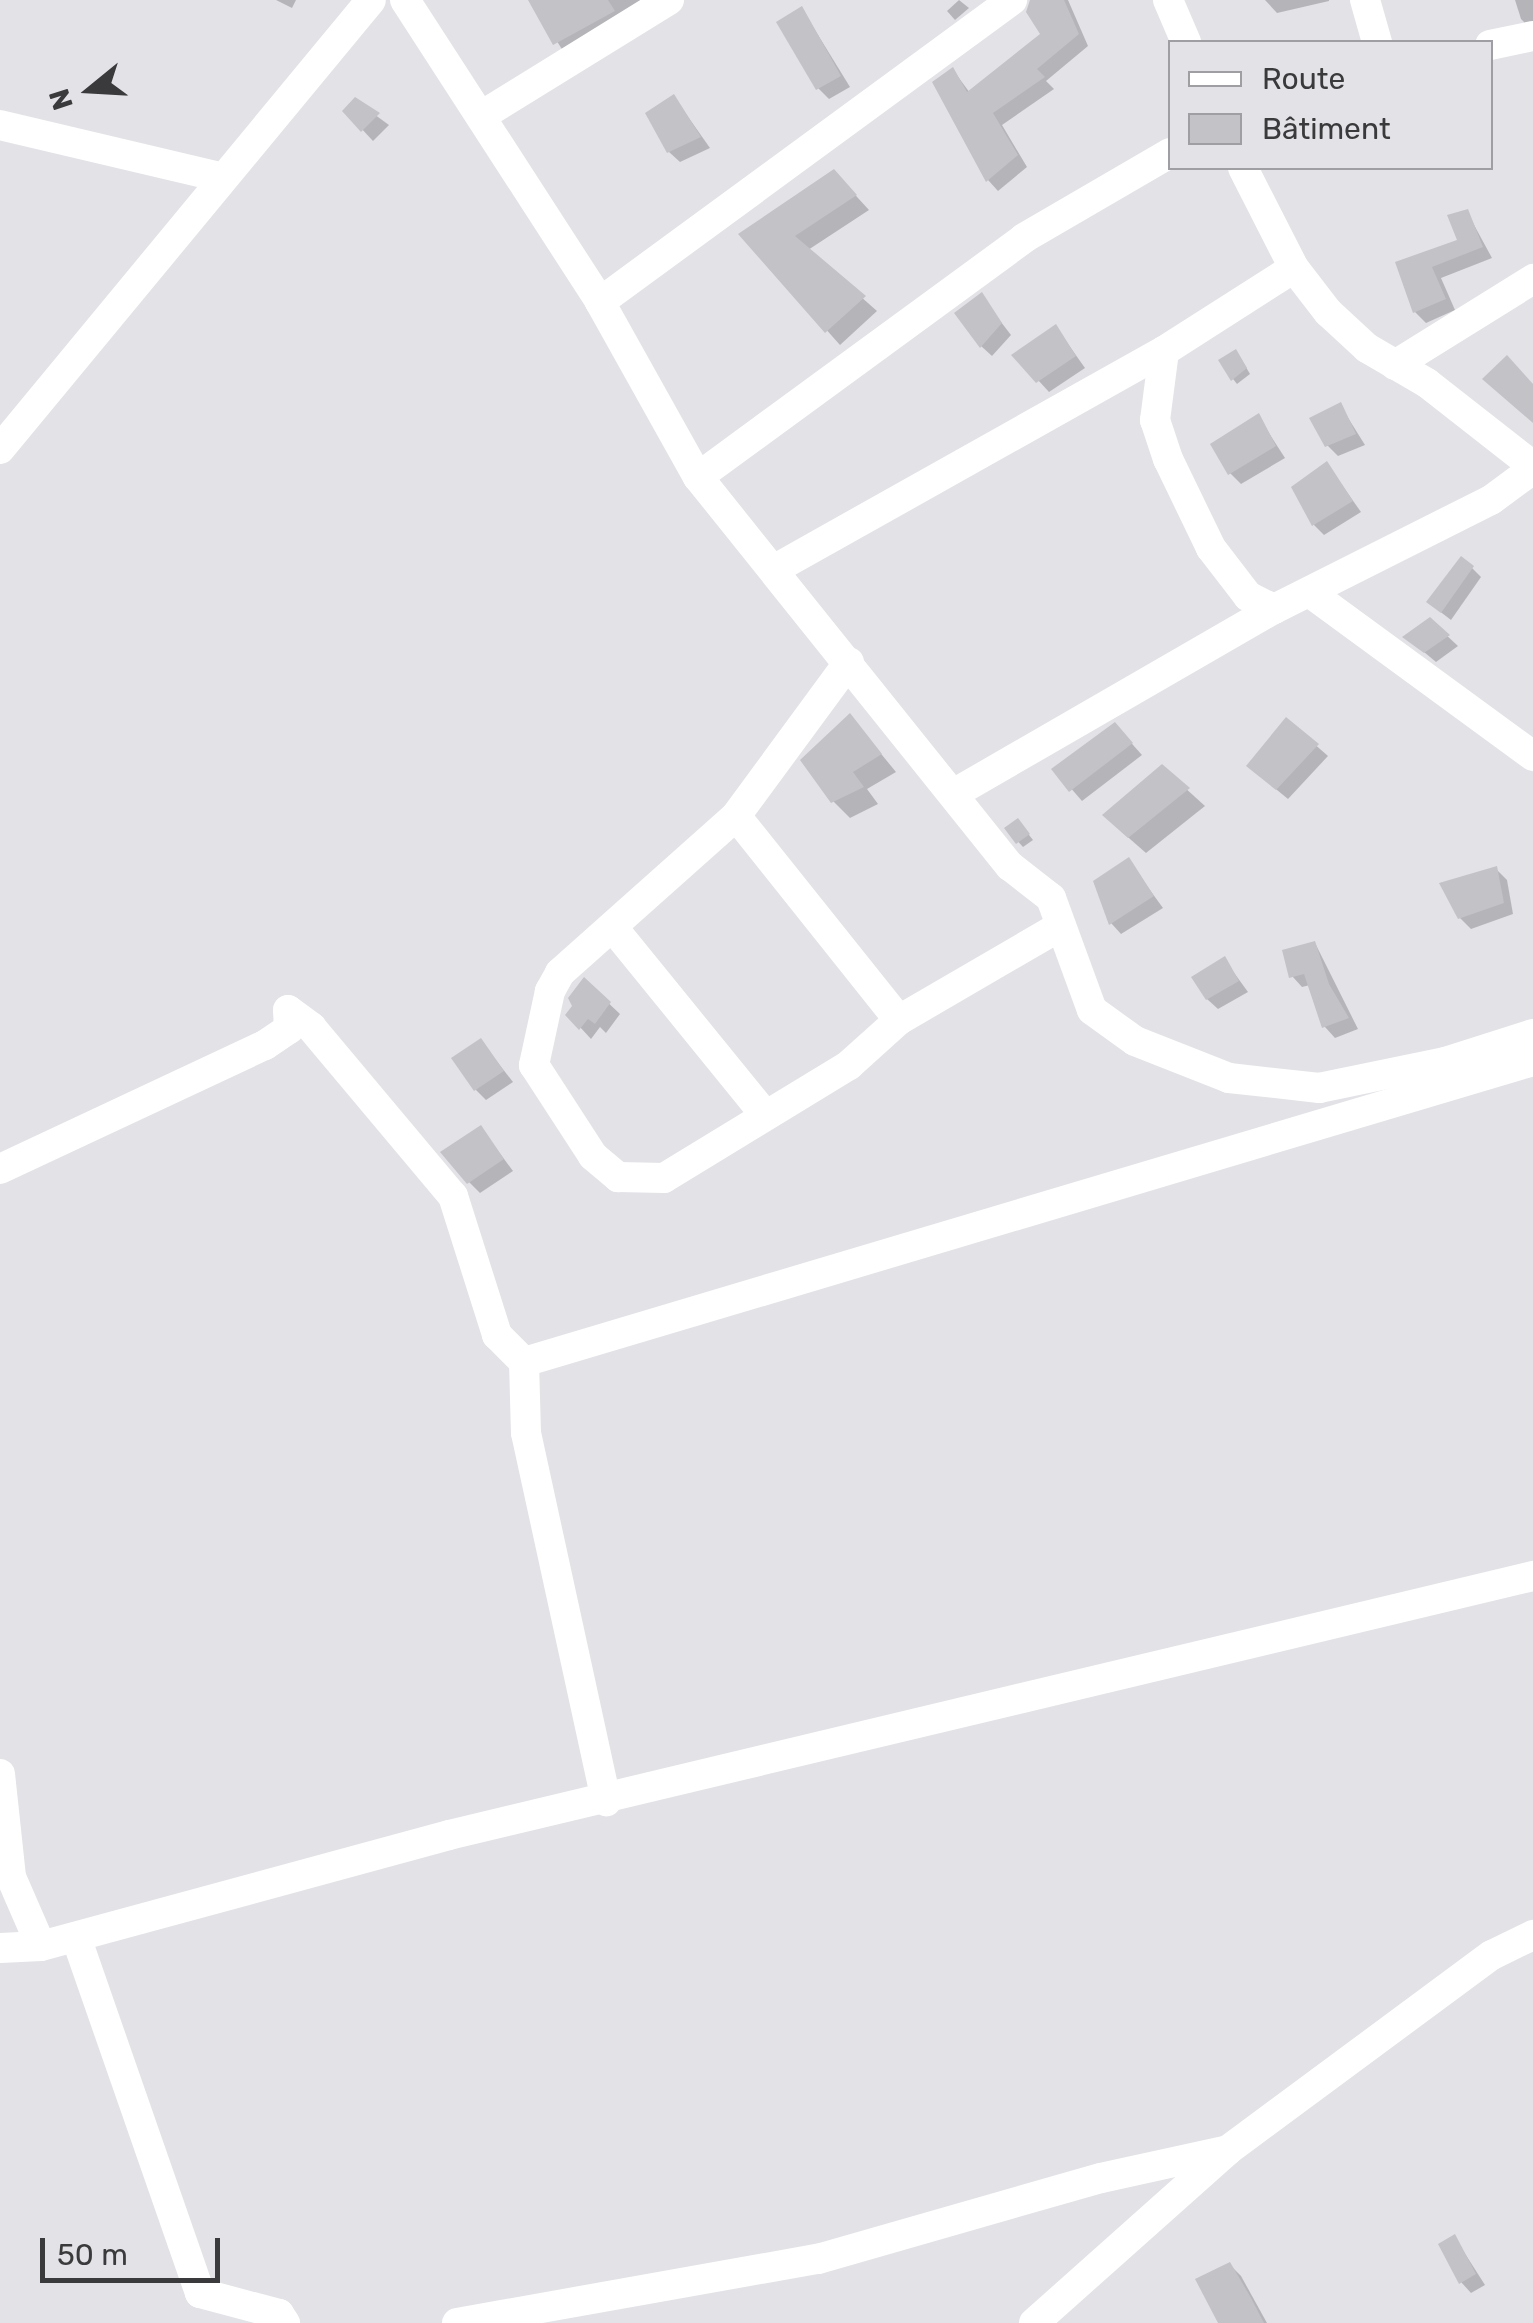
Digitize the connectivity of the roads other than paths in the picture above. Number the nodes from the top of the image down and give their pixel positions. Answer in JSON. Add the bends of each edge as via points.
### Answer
{"nodes":[{"id":1,"x":371,"y":0,"type":"edge"},
{"id":2,"x":406,"y":0,"type":"edge"},
{"id":3,"x":669,"y":0,"type":"edge"},
{"id":4,"x":1012,"y":0,"type":"edge"},
{"id":5,"x":1168,"y":0,"type":"edge"},
{"id":6,"x":1365,"y":0,"type":"edge"},
{"id":7,"x":1533,"y":36,"type":"edge"},
{"id":8,"x":1185,"y":40,"type":"edge"},
{"id":9,"x":1376,"y":40,"type":"edge"},
{"id":10,"x":1493,"y":44,"type":"edge"},
{"id":11,"x":481,"y":116,"type":"junction"},
{"id":12,"x":0,"y":125,"type":"edge"},
{"id":13,"x":1168,"y":154,"type":"edge"},
{"id":14,"x":1244,"y":170,"type":"edge"},
{"id":15,"x":220,"y":177,"type":"junction"},
{"id":16,"x":1294,"y":268,"type":"junction"},
{"id":17,"x":1533,"y":280,"type":"edge"},
{"id":18,"x":600,"y":302,"type":"junction"},
{"id":19,"x":1164,"y":351,"type":"junction"},
{"id":20,"x":1395,"y":364,"type":"junction"},
{"id":21,"x":0,"y":449,"type":"edge"},
{"id":22,"x":1533,"y":467,"type":"edge"},
{"id":23,"x":698,"y":476,"type":"junction"},
{"id":24,"x":774,"y":570,"type":"junction"},
{"id":25,"x":1309,"y":592,"type":"junction"},
{"id":26,"x":1274,"y":610,"type":"junction"},
{"id":27,"x":849,"y":662,"type":"junction"},
{"id":28,"x":1533,"y":756,"type":"edge"},
{"id":29,"x":955,"y":793,"type":"junction"},
{"id":30,"x":736,"y":816,"type":"junction"},
{"id":31,"x":1060,"y":926,"type":"junction"},
{"id":32,"x":614,"y":930,"type":"junction"},
{"id":33,"x":900,"y":1020,"type":"junction"},
{"id":34,"x":1533,"y":1034,"type":"edge"},
{"id":35,"x":1533,"y":1062,"type":"edge"},
{"id":36,"x":766,"y":1115,"type":"junction"},
{"id":37,"x":0,"y":1169,"type":"edge"},
{"id":38,"x":524,"y":1362,"type":"junction"},
{"id":39,"x":1533,"y":1576,"type":"edge"},
{"id":40,"x":0,"y":1774,"type":"edge"},
{"id":41,"x":606,"y":1801,"type":"junction"},
{"id":42,"x":6,"y":1885,"type":"edge"},
{"id":43,"x":1533,"y":1935,"type":"edge"},
{"id":44,"x":76,"y":1937,"type":"junction"},
{"id":45,"x":41,"y":1946,"type":"junction"},
{"id":46,"x":0,"y":1948,"type":"edge"},
{"id":47,"x":1228,"y":2150,"type":"junction"},
{"id":48,"x":285,"y":2323,"type":"edge"},
{"id":49,"x":457,"y":2323,"type":"edge"},
{"id":50,"x":1034,"y":2323,"type":"edge"}],
"edges":[{"from":1,"to":15,"type":"street"},
{"from":2,"to":11,"type":"street"},
{"from":3,"to":11,"type":"street"},
{"from":4,"to":18,"type":"street"},
{"from":5,"to":8,"type":"street"},
{"from":6,"to":9,"type":"street"},
{"from":7,"to":10,"type":"street"},
{"from":11,"to":18,"type":"street"},
{"from":12,"to":15,"type":"street"},
{"from":13,"to":23,"type":"street","via":[[1024,238]]},
{"from":14,"to":16,"type":"street"},
{"from":15,"to":21,"type":"street"},
{"from":16,"to":19,"type":"street"},
{"from":16,"to":20,"type":"street","via":[[1328,312]]},
{"from":17,"to":20,"type":"street"},
{"from":18,"to":23,"type":"street"},
{"from":19,"to":24,"type":"street"},
{"from":19,"to":26,"type":"street","via":[[1155,420],[1168,458],[1211,548],[1248,596]]},
{"from":20,"to":22,"type":"street"},
{"from":22,"to":25,"type":"street","via":[[1491,500]]},
{"from":23,"to":24,"type":"street"},
{"from":24,"to":27,"type":"street"},
{"from":25,"to":26,"type":"street"},
{"from":25,"to":28,"type":"street"},
{"from":26,"to":29,"type":"street"},
{"from":27,"to":29,"type":"street"},
{"from":27,"to":30,"type":"street"},
{"from":29,"to":31,"type":"street","via":[[1010,866],[1051,898]]},
{"from":30,"to":32,"type":"street"},
{"from":30,"to":33,"type":"street"},
{"from":31,"to":33,"type":"street"},
{"from":31,"to":34,"type":"street","via":[[1092,1010],[1135,1041],[1229,1078],[1320,1088],[1444,1062]]},
{"from":32,"to":36,"type":"street"},
{"from":32,"to":36,"type":"street","via":[[560,973],[534,1065],[593,1156],[618,1177],[664,1178]]},
{"from":33,"to":36,"type":"street","via":[[849,1064]]},
{"from":35,"to":38,"type":"street"},
{"from":37,"to":38,"type":"street","via":[[265,1045],[289,1029],[288,1010],[311,1027],[453,1196],[496,1334]]},
{"from":38,"to":41,"type":"street","via":[[526,1434]]},
{"from":39,"to":41,"type":"street"},
{"from":40,"to":42,"type":"street"},
{"from":41,"to":44,"type":"street","via":[[449,1834]]},
{"from":42,"to":45,"type":"street"},
{"from":43,"to":47,"type":"street","via":[[1492,1955]]},
{"from":44,"to":45,"type":"street"},
{"from":44,"to":48,"type":"street","via":[[200,2293],[279,2314]]},
{"from":45,"to":46,"type":"street"},
{"from":47,"to":49,"type":"street","via":[[1101,2178],[818,2259]]},
{"from":47,"to":50,"type":"street"}]}
